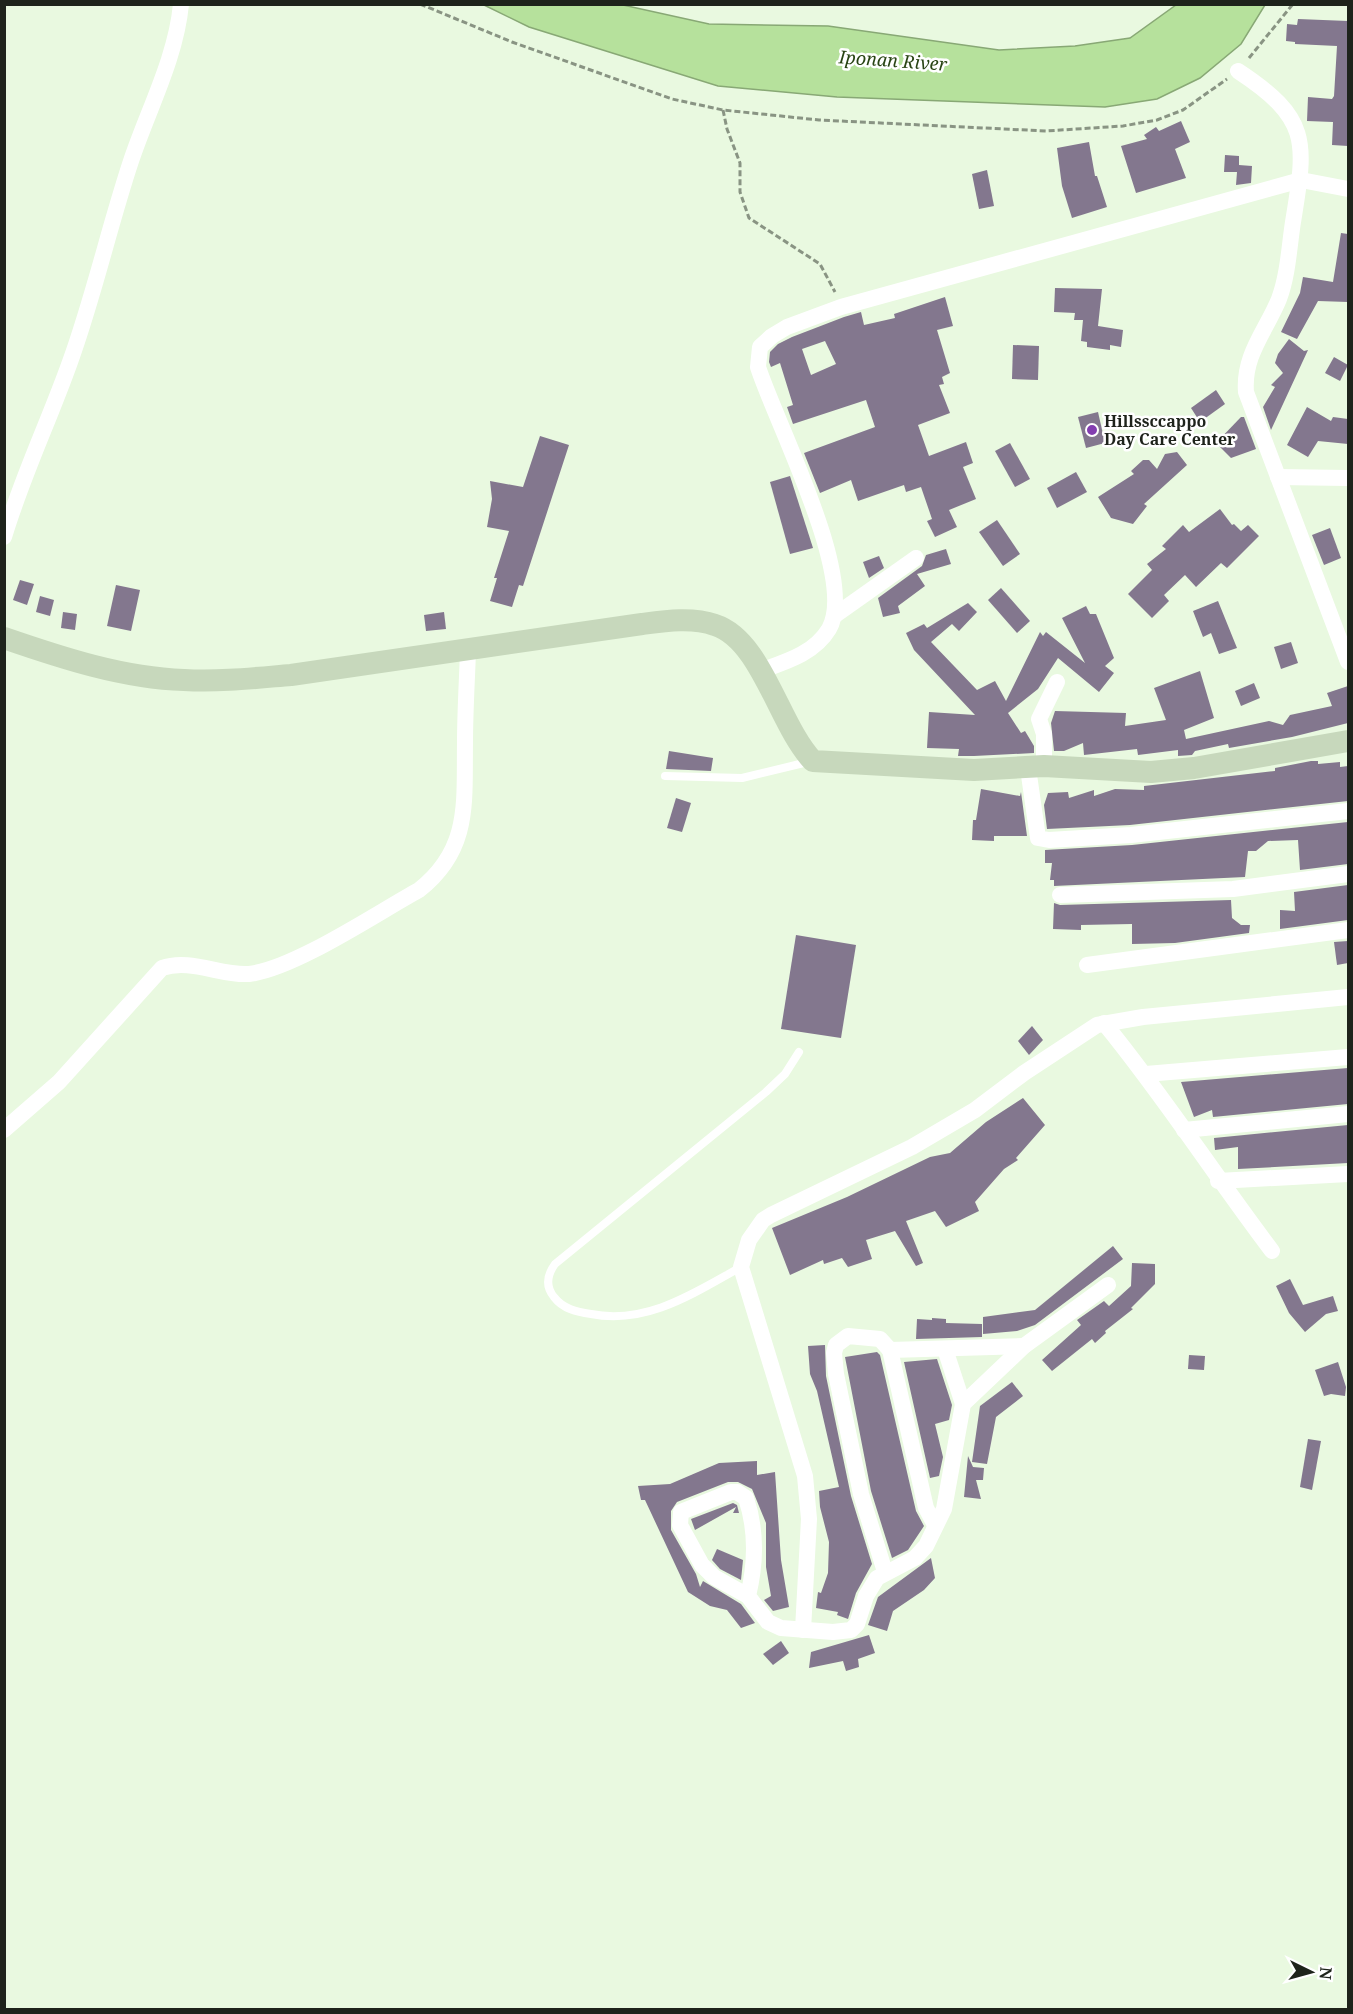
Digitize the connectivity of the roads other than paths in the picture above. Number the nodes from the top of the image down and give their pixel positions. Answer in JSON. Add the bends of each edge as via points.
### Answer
{"nodes":[{"id":1,"x":180,"y":4,"type":"edge"},
{"id":2,"x":1238,"y":71,"type":"road end"},
{"id":3,"x":1301,"y":180,"type":"junction"},
{"id":4,"x":1348,"y":189,"type":"edge"},
{"id":5,"x":1278,"y":477,"type":"junction"},
{"id":6,"x":1348,"y":478,"type":"edge"},
{"id":7,"x":4,"y":537,"type":"edge"},
{"id":8,"x":916,"y":558,"type":"dead end"},
{"id":9,"x":834,"y":616,"type":"junction"},
{"id":10,"x":4,"y":638,"type":"edge"},
{"id":11,"x":468,"y":651,"type":"junction"},
{"id":12,"x":1348,"y":662,"type":"edge"},
{"id":13,"x":760,"y":671,"type":"junction"},
{"id":14,"x":1057,"y":682,"type":"dead end"},
{"id":15,"x":1348,"y":741,"type":"edge"},
{"id":16,"x":813,"y":761,"type":"junction"},
{"id":17,"x":1036,"y":767,"type":"junction"},
{"id":18,"x":665,"y":776,"type":"dead end"},
{"id":19,"x":1348,"y":811,"type":"edge"},
{"id":20,"x":1348,"y":874,"type":"edge"},
{"id":21,"x":1060,"y":895,"type":"dead end"},
{"id":22,"x":1348,"y":930,"type":"edge"},
{"id":23,"x":1087,"y":965,"type":"dead end"},
{"id":24,"x":1348,"y":997,"type":"edge"},
{"id":25,"x":1104,"y":1023,"type":"junction"},
{"id":26,"x":799,"y":1052,"type":"dead end"},
{"id":27,"x":1348,"y":1057,"type":"edge"},
{"id":28,"x":1146,"y":1074,"type":"junction"},
{"id":29,"x":1348,"y":1114,"type":"edge"},
{"id":30,"x":4,"y":1130,"type":"edge"},
{"id":31,"x":1184,"y":1130,"type":"junction"},
{"id":32,"x":1348,"y":1174,"type":"edge"},
{"id":33,"x":1218,"y":1181,"type":"junction"},
{"id":34,"x":1272,"y":1251,"type":"dead end"},
{"id":35,"x":741,"y":1267,"type":"junction"},
{"id":36,"x":1108,"y":1285,"type":"dead end"},
{"id":37,"x":1024,"y":1346,"type":"junction"},
{"id":38,"x":945,"y":1349,"type":"junction"},
{"id":39,"x":890,"y":1350,"type":"junction"},
{"id":40,"x":963,"y":1404,"type":"junction"},
{"id":41,"x":935,"y":1525,"type":"junction"},
{"id":42,"x":885,"y":1572,"type":"junction"},
{"id":43,"x":748,"y":1596,"type":"junction"},
{"id":44,"x":803,"y":1630,"type":"junction"}],
"edges":[{"from":1,"to":7,"type":"street","via":[[179,26],[125,180],[70,362]]},
{"from":2,"to":3,"type":"street","via":[[1274,97],[1294,122],[1302,147]]},
{"from":3,"to":4,"type":"street"},
{"from":3,"to":5,"type":"street","via":[[1287,270],[1279,298],[1250,353],[1245,381],[1251,411]]},
{"from":3,"to":9,"type":"street","via":[[841,307],[787,327],[760,347],[757,359],[763,383],[819,522],[831,570]]},
{"from":5,"to":6,"type":"street"},
{"from":5,"to":12,"type":"street"},
{"from":8,"to":9,"type":"street"},
{"from":9,"to":13,"type":"street","via":[[830,628],[810,650]]},
{"from":10,"to":11,"type":"street","via":[[118,671],[183,680],[291,675]]},
{"from":11,"to":13,"type":"street","via":[[642,624],[695,621],[729,632]]},
{"from":11,"to":30,"type":"street","via":[[464,814],[450,858],[433,879],[282,965],[247,974],[185,965],[162,968],[59,1082]]},
{"from":13,"to":16,"type":"street","via":[[796,740]]},
{"from":14,"to":17,"type":"street","via":[[1039,719],[1044,734]]},
{"from":15,"to":17,"type":"street","via":[[1151,772]]},
{"from":16,"to":17,"type":"street","via":[[974,770]]},
{"from":16,"to":18,"type":"lane","via":[[742,778]]},
{"from":17,"to":19,"type":"street","via":[[1038,838],[1049,840]]},
{"from":20,"to":21,"type":"street","via":[[1233,889]]},
{"from":22,"to":23,"type":"street"},
{"from":24,"to":25,"type":"street"},
{"from":25,"to":28,"type":"street"},
{"from":25,"to":35,"type":"street","via":[[1079,1035],[975,1110],[912,1147],[763,1220],[749,1240]]},
{"from":26,"to":35,"type":"lane","via":[[766,1092],[555,1264],[549,1272],[548,1285],[556,1301],[565,1307],[621,1317],[664,1307]]},
{"from":27,"to":28,"type":"street"},
{"from":28,"to":31,"type":"street"},
{"from":29,"to":31,"type":"street"},
{"from":31,"to":33,"type":"street"},
{"from":32,"to":33,"type":"street"},
{"from":33,"to":34,"type":"street"},
{"from":35,"to":44,"type":"street","via":[[805,1476],[809,1520]]},
{"from":36,"to":37,"type":"street"},
{"from":37,"to":38,"type":"street"},
{"from":37,"to":40,"type":"street"},
{"from":38,"to":39,"type":"street"},
{"from":38,"to":40,"type":"street"},
{"from":39,"to":41,"type":"street","via":[[926,1508]]},
{"from":39,"to":42,"type":"street","via":[[880,1339],[848,1336],[836,1345],[834,1353],[861,1494]]},
{"from":40,"to":41,"type":"street","via":[[944,1509]]},
{"from":41,"to":42,"type":"street","via":[[921,1552]]},
{"from":42,"to":44,"type":"street","via":[[872,1585],[851,1630]]},
{"from":43,"to":43,"type":"street","via":[[755,1560],[746,1498],[731,1492],[687,1507],[679,1517],[680,1526],[702,1565],[714,1577]]},
{"from":43,"to":44,"type":"street","via":[[768,1622]]}]}
